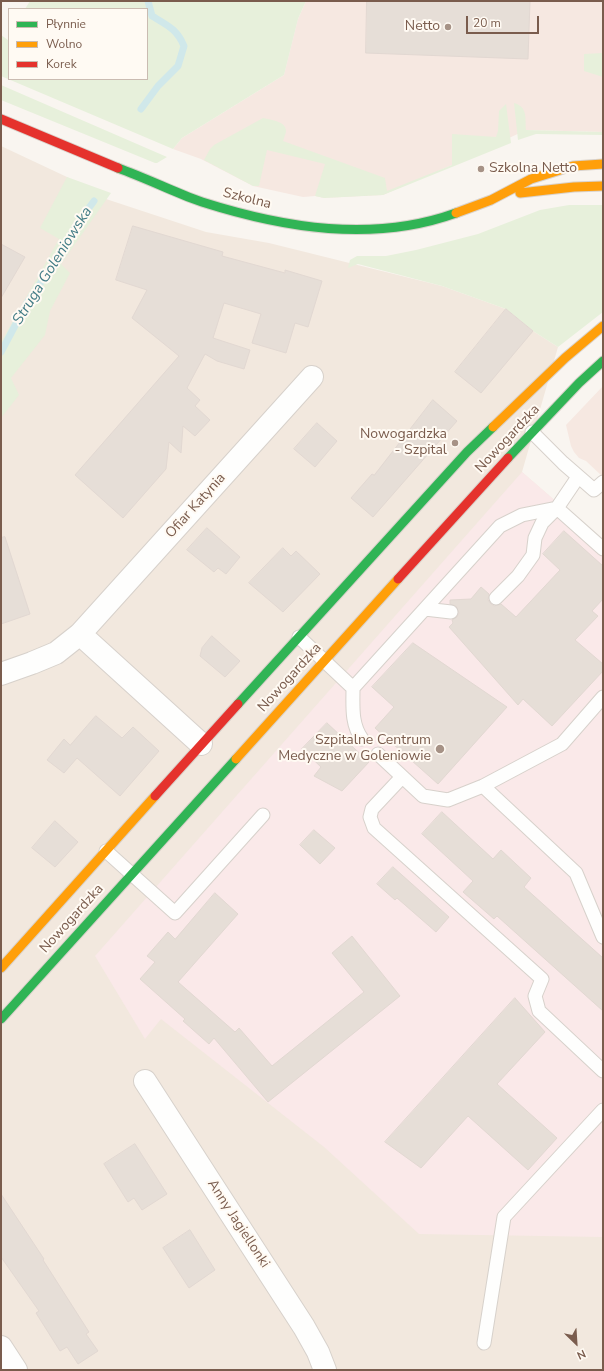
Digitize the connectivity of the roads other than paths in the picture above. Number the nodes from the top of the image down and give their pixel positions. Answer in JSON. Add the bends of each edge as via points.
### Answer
{"nodes":[{"id":1,"x":1,"y":119,"type":"edge"},
{"id":2,"x":603,"y":164,"type":"edge"},
{"id":3,"x":603,"y":186,"type":"edge"},
{"id":4,"x":498,"y":197,"type":"junction"},
{"id":5,"x":603,"y":326,"type":"edge"},
{"id":6,"x":603,"y":361,"type":"edge"},
{"id":7,"x":312,"y":377,"type":"dead end"},
{"id":8,"x":532,"y":432,"type":"junction"},
{"id":9,"x":578,"y":477,"type":"junction"},
{"id":10,"x":603,"y":482,"type":"edge"},
{"id":11,"x":557,"y":508,"type":"junction"},
{"id":12,"x":603,"y":549,"type":"edge"},
{"id":13,"x":496,"y":598,"type":"dead end"},
{"id":14,"x":425,"y":609,"type":"junction"},
{"id":15,"x":451,"y":612,"type":"dead end"},
{"id":16,"x":80,"y":634,"type":"junction"},
{"id":17,"x":299,"y":638,"type":"junction"},
{"id":18,"x":324,"y":661,"type":"junction"},
{"id":19,"x":1,"y":674,"type":"edge"},
{"id":20,"x":353,"y":688,"type":"junction"},
{"id":21,"x":603,"y":697,"type":"edge"},
{"id":22,"x":362,"y":739,"type":"dead end"},
{"id":23,"x":201,"y":744,"type":"junction"},
{"id":24,"x":378,"y":754,"type":"dead end"},
{"id":25,"x":402,"y":777,"type":"junction"},
{"id":26,"x":483,"y":786,"type":"junction"},
{"id":27,"x":263,"y":815,"type":"dead end"},
{"id":28,"x":106,"y":851,"type":"junction"},
{"id":29,"x":132,"y":874,"type":"junction"},
{"id":30,"x":603,"y":937,"type":"edge"},
{"id":31,"x":1,"y":968,"type":"edge"},
{"id":32,"x":1,"y":1019,"type":"edge"},
{"id":33,"x":603,"y":1071,"type":"edge"},
{"id":34,"x":145,"y":1081,"type":"dead end"},
{"id":35,"x":603,"y":1110,"type":"edge"},
{"id":36,"x":484,"y":1343,"type":"dead end"},
{"id":37,"x":1,"y":1347,"type":"edge"},
{"id":38,"x":16,"y":1370,"type":"edge"},
{"id":39,"x":325,"y":1370,"type":"edge"}],
"edges":[{"from":1,"to":4,"type":"street","name":"Szkolna","via":[[201,202],[267,220],[323,229],[372,230],[406,226],[442,218]]},
{"from":2,"to":4,"type":"street","name":"Szkolna","via":[[573,166],[531,179]]},
{"from":3,"to":4,"type":"street","name":"Szkolna","via":[[534,191]]},
{"from":5,"to":17,"type":"street","name":"Nowogardzka","via":[[565,358],[467,452]]},
{"from":6,"to":8,"type":"street","name":"Nowogardzka"},
{"from":7,"to":16,"type":"street","name":"Ofiar Katynia"},
{"from":8,"to":9,"type":"lane"},
{"from":8,"to":18,"type":"street","name":"Nowogardzka"},
{"from":9,"to":10,"type":"lane","via":[[594,490]]},
{"from":9,"to":11,"type":"lane"},
{"from":11,"to":12,"type":"lane"},
{"from":11,"to":13,"type":"lane","via":[[542,523],[535,538],[533,555],[518,576]]},
{"from":11,"to":14,"type":"lane","via":[[522,515],[500,526]]},
{"from":14,"to":15,"type":"lane"},
{"from":14,"to":20,"type":"lane"},
{"from":16,"to":19,"type":"street","name":"Ofiar Katynia","via":[[56,653]]},
{"from":16,"to":23,"type":"street"},
{"from":17,"to":18,"type":"lane"},
{"from":17,"to":23,"type":"street","name":"Nowogardzka"},
{"from":18,"to":20,"type":"lane"},
{"from":18,"to":29,"type":"street","name":"Nowogardzka"},
{"from":20,"to":22,"type":"lane","via":[[354,725]]},
{"from":21,"to":26,"type":"lane","via":[[562,744]]},
{"from":23,"to":28,"type":"street","name":"Nowogardzka"},
{"from":24,"to":25,"type":"lane"},
{"from":25,"to":26,"type":"lane","via":[[423,796],[448,800]]},
{"from":25,"to":33,"type":"lane","via":[[372,809],[370,817],[374,828],[542,979],[535,996],[539,1011]]},
{"from":26,"to":30,"type":"lane","via":[[576,873]]},
{"from":27,"to":29,"type":"lane","via":[[175,913]]},
{"from":28,"to":29,"type":"lane"},
{"from":28,"to":31,"type":"street","name":"Nowogardzka"},
{"from":29,"to":32,"type":"street","name":"Nowogardzka"},
{"from":34,"to":39,"type":"street","name":"Anny Jagiellonki","via":[[304,1327]]},
{"from":35,"to":36,"type":"lane","via":[[504,1217]]},
{"from":37,"to":38,"type":"street"}]}
